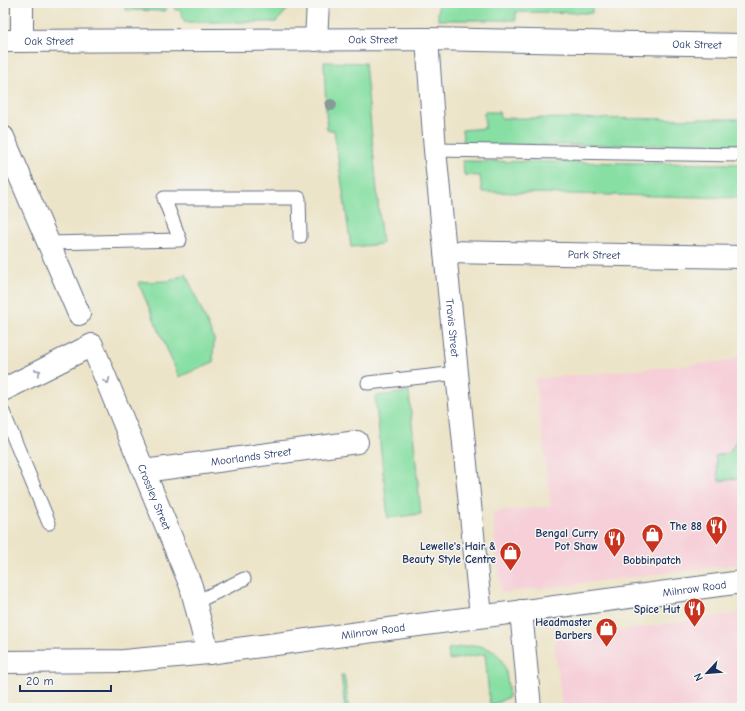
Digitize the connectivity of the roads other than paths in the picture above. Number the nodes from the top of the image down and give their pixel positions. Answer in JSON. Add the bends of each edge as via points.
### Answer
{"nodes":[{"id":1,"x":22,"y":3,"type":"edge"},
{"id":2,"x":318,"y":3,"type":"edge"},
{"id":3,"x":427,"y":39,"type":"junction"},
{"id":4,"x":316,"y":40,"type":"junction"},
{"id":5,"x":12,"y":41,"type":"edge"},
{"id":6,"x":742,"y":45,"type":"edge"},
{"id":7,"x":3,"y":137,"type":"edge"},
{"id":8,"x":435,"y":150,"type":"junction"},
{"id":9,"x":742,"y":155,"type":"edge"},
{"id":10,"x":300,"y":237,"type":"dead end"},
{"id":11,"x":48,"y":243,"type":"junction"},
{"id":12,"x":445,"y":252,"type":"junction"},
{"id":13,"x":742,"y":257,"type":"edge"},
{"id":14,"x":79,"y":314,"type":"dead end"},
{"id":15,"x":457,"y":373,"type":"junction"},
{"id":16,"x":368,"y":383,"type":"dead end"},
{"id":17,"x":3,"y":390,"type":"edge"},
{"id":18,"x":3,"y":412,"type":"edge"},
{"id":19,"x":357,"y":442,"type":"dead end"},
{"id":20,"x":144,"y":470,"type":"junction"},
{"id":21,"x":50,"y":522,"type":"dead end"},
{"id":22,"x":244,"y":579,"type":"dead end"},
{"id":23,"x":742,"y":582,"type":"edge"},
{"id":24,"x":196,"y":602,"type":"junction"},
{"id":25,"x":521,"y":611,"type":"junction"},
{"id":26,"x":481,"y":616,"type":"junction"},
{"id":27,"x":208,"y":653,"type":"junction"},
{"id":28,"x":3,"y":662,"type":"edge"},
{"id":29,"x":530,"y":708,"type":"edge"}],
"edges":[{"from":1,"to":5,"type":"street"},
{"from":2,"to":4,"type":"street"},
{"from":3,"to":4,"type":"street","name":"Oak Street"},
{"from":3,"to":6,"type":"street","name":"Oak Street"},
{"from":3,"to":8,"type":"street","name":"Travis Street"},
{"from":4,"to":5,"type":"street","name":"Oak Street"},
{"from":7,"to":11,"type":"street"},
{"from":8,"to":9,"type":"lane"},
{"from":8,"to":12,"type":"street","name":"Travis Street"},
{"from":10,"to":11,"type":"lane","via":[[299,198],[164,198],[180,240]]},
{"from":11,"to":14,"type":"street"},
{"from":12,"to":13,"type":"street","name":"Park Street"},
{"from":12,"to":15,"type":"street","name":"Travis Street"},
{"from":15,"to":16,"type":"lane"},
{"from":15,"to":26,"type":"street","name":"Travis Street"},
{"from":17,"to":20,"type":"street","name":"Crossley Street","one_way":true,"via":[[92,345]]},
{"from":18,"to":21,"type":"lane"},
{"from":19,"to":20,"type":"street","name":"Moorlands Street"},
{"from":20,"to":24,"type":"street","name":"Crossley Street","via":[[192,586]]},
{"from":22,"to":24,"type":"lane"},
{"from":23,"to":25,"type":"street","name":"Milnrow Road"},
{"from":24,"to":27,"type":"street","name":"Crossley Street"},
{"from":25,"to":26,"type":"street","name":"Milnrow Road"},
{"from":25,"to":29,"type":"street"},
{"from":26,"to":27,"type":"street","name":"Milnrow Road"},
{"from":27,"to":28,"type":"street","name":"Milnrow Road","via":[[124,661]]}]}
